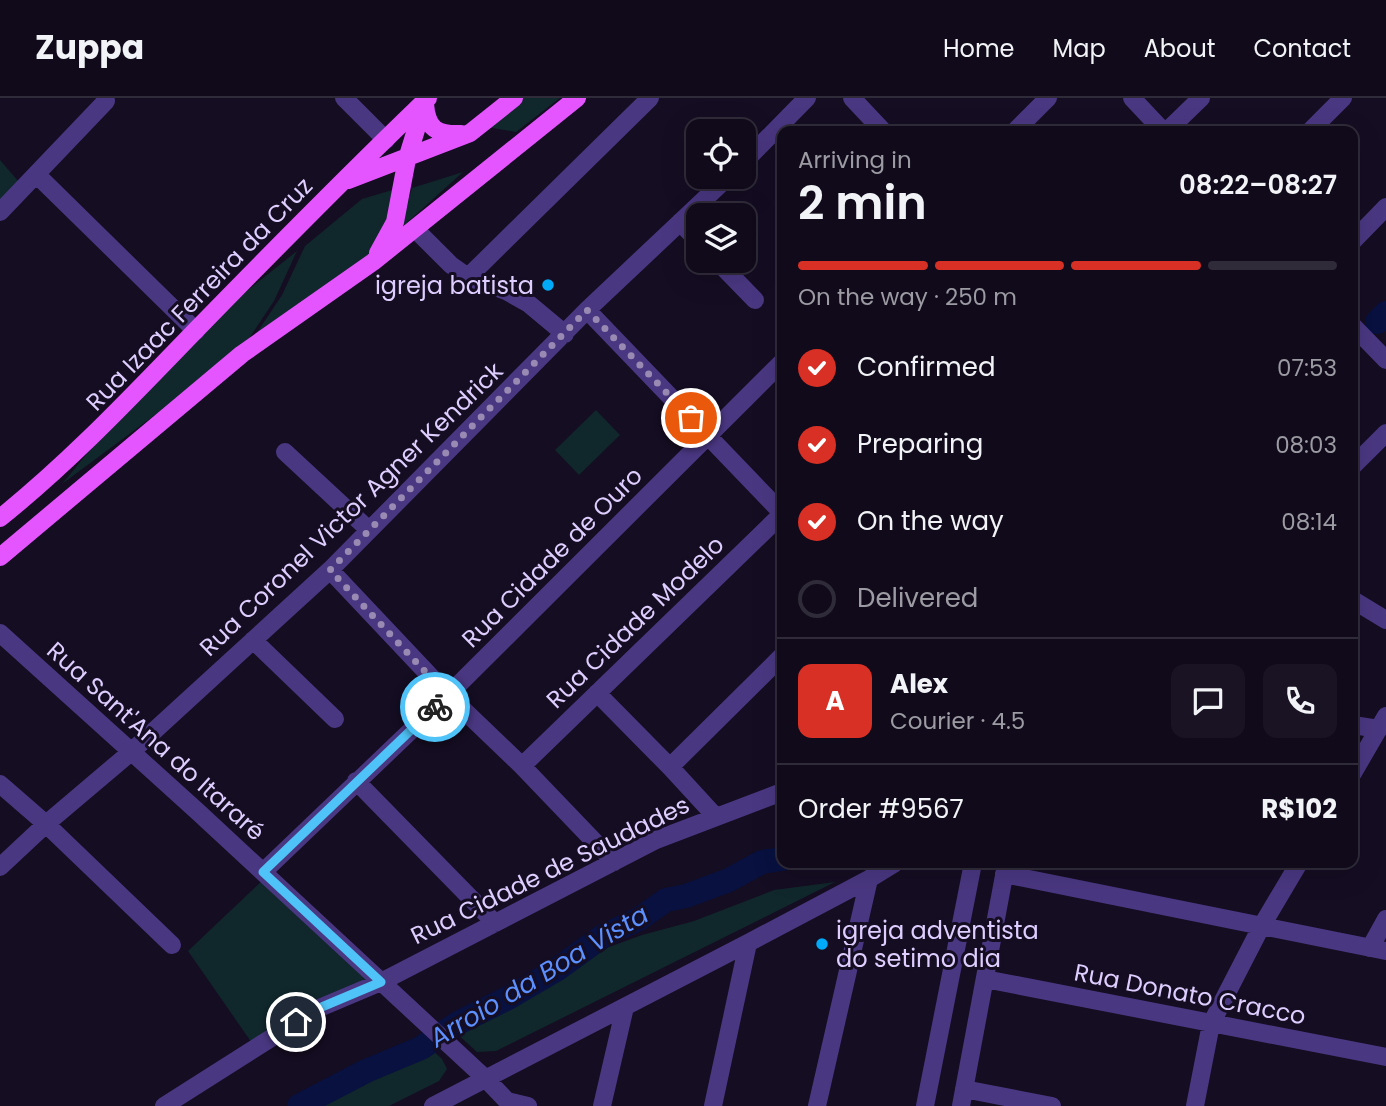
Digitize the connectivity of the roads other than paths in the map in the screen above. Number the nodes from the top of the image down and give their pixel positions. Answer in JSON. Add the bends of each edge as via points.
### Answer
{"nodes":[{"id":1,"x":344,"y":98,"type":"edge"},
{"id":2,"x":514,"y":98,"type":"edge"},
{"id":3,"x":577,"y":98,"type":"edge"},
{"id":4,"x":650,"y":98,"type":"edge"},
{"id":5,"x":807,"y":98,"type":"edge"},
{"id":6,"x":852,"y":98,"type":"edge"},
{"id":7,"x":1048,"y":98,"type":"edge"},
{"id":8,"x":1132,"y":98,"type":"edge"},
{"id":9,"x":1201,"y":98,"type":"edge"},
{"id":10,"x":1343,"y":98,"type":"edge"},
{"id":11,"x":427,"y":99,"type":"edge"},
{"id":12,"x":106,"y":102,"type":"dead end"},
{"id":13,"x":785,"y":126,"type":"edge"},
{"id":14,"x":878,"y":126,"type":"edge"},
{"id":15,"x":1020,"y":126,"type":"edge"},
{"id":16,"x":1160,"y":126,"type":"edge"},
{"id":17,"x":1170,"y":126,"type":"edge"},
{"id":18,"x":1315,"y":126,"type":"edge"},
{"id":19,"x":470,"y":133,"type":"junction"},
{"id":20,"x":777,"y":136,"type":"edge"},
{"id":21,"x":386,"y":140,"type":"junction"},
{"id":22,"x":756,"y":152,"type":"edge"},
{"id":23,"x":407,"y":159,"type":"junction"},
{"id":24,"x":37,"y":175,"type":"junction"},
{"id":25,"x":342,"y":183,"type":"junction"},
{"id":26,"x":715,"y":189,"type":"edge"},
{"id":27,"x":1386,"y":207,"type":"edge"},
{"id":28,"x":0,"y":212,"type":"edge"},
{"id":29,"x":680,"y":222,"type":"junction"},
{"id":30,"x":686,"y":228,"type":"edge"},
{"id":31,"x":415,"y":229,"type":"junction"},
{"id":32,"x":1358,"y":236,"type":"edge"},
{"id":33,"x":373,"y":262,"type":"junction"},
{"id":34,"x":729,"y":273,"type":"edge"},
{"id":35,"x":468,"y":277,"type":"junction"},
{"id":36,"x":755,"y":300,"type":"dead end"},
{"id":37,"x":587,"y":310,"type":"junction"},
{"id":38,"x":196,"y":331,"type":"junction"},
{"id":39,"x":1358,"y":331,"type":"edge"},
{"id":40,"x":565,"y":334,"type":"junction"},
{"id":41,"x":1386,"y":360,"type":"edge"},
{"id":42,"x":777,"y":367,"type":"edge"},
{"id":43,"x":1386,"y":433,"type":"edge"},
{"id":44,"x":708,"y":436,"type":"junction"},
{"id":45,"x":285,"y":452,"type":"dead end"},
{"id":46,"x":1358,"y":461,"type":"edge"},
{"id":47,"x":777,"y":508,"type":"edge"},
{"id":48,"x":777,"y":518,"type":"edge"},
{"id":49,"x":0,"y":519,"type":"edge"},
{"id":50,"x":369,"y":530,"type":"junction"},
{"id":51,"x":0,"y":556,"type":"edge"},
{"id":52,"x":330,"y":570,"type":"junction"},
{"id":53,"x":1358,"y":603,"type":"edge"},
{"id":54,"x":1386,"y":620,"type":"edge"},
{"id":55,"x":0,"y":633,"type":"edge"},
{"id":56,"x":253,"y":640,"type":"junction"},
{"id":57,"x":777,"y":661,"type":"edge"},
{"id":58,"x":597,"y":693,"type":"junction"},
{"id":59,"x":447,"y":695,"type":"junction"},
{"id":60,"x":335,"y":719,"type":"dead end"},
{"id":61,"x":1382,"y":723,"type":"edge"},
{"id":62,"x":1358,"y":725,"type":"edge"},
{"id":63,"x":131,"y":752,"type":"junction"},
{"id":64,"x":1358,"y":764,"type":"edge"},
{"id":65,"x":522,"y":766,"type":"junction"},
{"id":66,"x":670,"y":767,"type":"junction"},
{"id":67,"x":356,"y":781,"type":"junction"},
{"id":68,"x":0,"y":784,"type":"edge"},
{"id":69,"x":777,"y":794,"type":"edge"},
{"id":70,"x":716,"y":817,"type":"junction"},
{"id":71,"x":46,"y":824,"type":"junction"},
{"id":72,"x":614,"y":862,"type":"junction"},
{"id":73,"x":0,"y":867,"type":"edge"},
{"id":74,"x":887,"y":868,"type":"edge"},
{"id":75,"x":972,"y":868,"type":"edge"},
{"id":76,"x":1005,"y":868,"type":"edge"},
{"id":77,"x":1296,"y":868,"type":"edge"},
{"id":78,"x":263,"y":872,"type":"junction"},
{"id":79,"x":869,"y":879,"type":"junction"},
{"id":80,"x":1386,"y":919,"type":"edge"},
{"id":81,"x":495,"y":923,"type":"junction"},
{"id":82,"x":1261,"y":927,"type":"junction"},
{"id":83,"x":748,"y":943,"type":"junction"},
{"id":84,"x":172,"y":944,"type":"dead end"},
{"id":85,"x":1378,"y":950,"type":"edge"},
{"id":86,"x":985,"y":979,"type":"junction"},
{"id":87,"x":381,"y":982,"type":"junction"},
{"id":88,"x":625,"y":1007,"type":"junction"},
{"id":89,"x":1211,"y":1024,"type":"junction"},
{"id":90,"x":1386,"y":1057,"type":"edge"},
{"id":91,"x":486,"y":1079,"type":"junction"},
{"id":92,"x":962,"y":1098,"type":"edge"},
{"id":93,"x":507,"y":1104,"type":"edge"},
{"id":94,"x":164,"y":1106,"type":"edge"},
{"id":95,"x":433,"y":1106,"type":"edge"},
{"id":96,"x":528,"y":1106,"type":"edge"},
{"id":97,"x":602,"y":1106,"type":"edge"},
{"id":98,"x":713,"y":1106,"type":"edge"},
{"id":99,"x":817,"y":1106,"type":"edge"},
{"id":100,"x":925,"y":1106,"type":"edge"},
{"id":101,"x":1052,"y":1106,"type":"edge"},
{"id":102,"x":1195,"y":1106,"type":"edge"}],
"edges":[{"from":1,"to":21,"type":"street"},
{"from":2,"to":19,"type":"main road"},
{"from":3,"to":31,"type":"main road"},
{"from":4,"to":35,"type":"street"},
{"from":5,"to":13,"type":"street"},
{"from":6,"to":14,"type":"street"},
{"from":7,"to":15,"type":"street"},
{"from":8,"to":16,"type":"street"},
{"from":9,"to":17,"type":"street"},
{"from":10,"to":18,"type":"street"},
{"from":11,"to":19,"type":"main road","via":[[426,118],[431,126],[450,135]]},
{"from":11,"to":21,"type":"main road","name":"Rua Izaac Ferreira da Cruz"},
{"from":11,"to":23,"type":"main road"},
{"from":12,"to":24,"type":"street"},
{"from":19,"to":23,"type":"main road"},
{"from":20,"to":22,"type":"street"},
{"from":21,"to":25,"type":"main road","name":"Rua Izaac Ferreira da Cruz"},
{"from":23,"to":25,"type":"main road"},
{"from":23,"to":33,"type":"main road","via":[[395,222]]},
{"from":24,"to":28,"type":"street"},
{"from":24,"to":38,"type":"street"},
{"from":25,"to":38,"type":"main road","name":"Rua Izaac Ferreira da Cruz"},
{"from":26,"to":29,"type":"street","name":"Rua Coronel Victor Agner Kendrick"},
{"from":27,"to":32,"type":"street"},
{"from":29,"to":30,"type":"street"},
{"from":29,"to":37,"type":"street","name":"Rua Coronel Victor Agner Kendrick"},
{"from":31,"to":33,"type":"main road"},
{"from":31,"to":35,"type":"street"},
{"from":33,"to":51,"type":"main road","via":[[242,354]]},
{"from":34,"to":36,"type":"street"},
{"from":35,"to":40,"type":"street","via":[[529,304]]},
{"from":37,"to":40,"type":"street","name":"Rua Coronel Victor Agner Kendrick"},
{"from":37,"to":44,"type":"street"},
{"from":38,"to":49,"type":"main road","name":"Rua Izaac Ferreira da Cruz","via":[[121,410]]},
{"from":39,"to":41,"type":"street"},
{"from":40,"to":50,"type":"street","name":"Rua Coronel Victor Agner Kendrick"},
{"from":42,"to":44,"type":"street","name":"Rua Cidade de Ouro"},
{"from":43,"to":46,"type":"street"},
{"from":44,"to":47,"type":"street"},
{"from":44,"to":59,"type":"street","name":"Rua Cidade de Ouro"},
{"from":45,"to":50,"type":"street"},
{"from":48,"to":58,"type":"street","name":"Rua Cidade Modelo"},
{"from":50,"to":52,"type":"street","name":"Rua Coronel Victor Agner Kendrick"},
{"from":52,"to":56,"type":"street","name":"Rua Coronel Victor Agner Kendrick"},
{"from":52,"to":59,"type":"street"},
{"from":53,"to":54,"type":"street"},
{"from":55,"to":63,"type":"street","name":"Rua Sant'Ana do Itararé"},
{"from":56,"to":60,"type":"street"},
{"from":56,"to":63,"type":"street","name":"Rua Coronel Victor Agner Kendrick"},
{"from":57,"to":66,"type":"street"},
{"from":58,"to":65,"type":"street","name":"Rua Cidade Modelo"},
{"from":58,"to":66,"type":"street"},
{"from":59,"to":65,"type":"street"},
{"from":59,"to":67,"type":"street","name":"Rua Cidade de Ouro"},
{"from":61,"to":62,"type":"street"},
{"from":61,"to":64,"type":"street"},
{"from":63,"to":71,"type":"street","name":"Rua Coronel Victor Agner Kendrick"},
{"from":63,"to":78,"type":"street","name":"Rua Sant'Ana do Itararé"},
{"from":65,"to":72,"type":"street"},
{"from":66,"to":70,"type":"street"},
{"from":67,"to":78,"type":"street","name":"Rua Cidade de Ouro"},
{"from":67,"to":81,"type":"street"},
{"from":68,"to":71,"type":"street"},
{"from":69,"to":70,"type":"street","name":"Rua Cidade de Saudades"},
{"from":70,"to":72,"type":"street","name":"Rua Cidade de Saudades"},
{"from":71,"to":73,"type":"street","name":"Rua Coronel Victor Agner Kendrick"},
{"from":71,"to":84,"type":"street"},
{"from":72,"to":81,"type":"street","name":"Rua Cidade de Saudades"},
{"from":74,"to":79,"type":"street"},
{"from":75,"to":100,"type":"street"},
{"from":76,"to":82,"type":"street"},
{"from":76,"to":86,"type":"street"},
{"from":77,"to":82,"type":"street"},
{"from":78,"to":87,"type":"street","name":"Rua Sant'Ana do Itararé"},
{"from":79,"to":83,"type":"street"},
{"from":79,"to":99,"type":"street"},
{"from":80,"to":85,"type":"street"},
{"from":81,"to":87,"type":"street","name":"Rua Cidade de Saudades"},
{"from":82,"to":85,"type":"street"},
{"from":82,"to":89,"type":"street"},
{"from":83,"to":88,"type":"street"},
{"from":83,"to":98,"type":"street"},
{"from":86,"to":89,"type":"street","name":"Rua Donato Cracco"},
{"from":86,"to":92,"type":"street"},
{"from":87,"to":91,"type":"street","name":"Rua Sant'Ana do Itararé"},
{"from":87,"to":94,"type":"street","name":"Rua Cidade de Saudades","via":[[317,1009]]},
{"from":88,"to":91,"type":"street"},
{"from":88,"to":97,"type":"street"},
{"from":89,"to":90,"type":"street","name":"Rua Donato Cracco"},
{"from":89,"to":102,"type":"street"},
{"from":91,"to":93,"type":"street","name":"Rua Sant'Ana do Itararé"},
{"from":91,"to":95,"type":"street"},
{"from":92,"to":101,"type":"street"},
{"from":93,"to":96,"type":"street","name":"Rua Sant'Ana do Itararé"}]}
